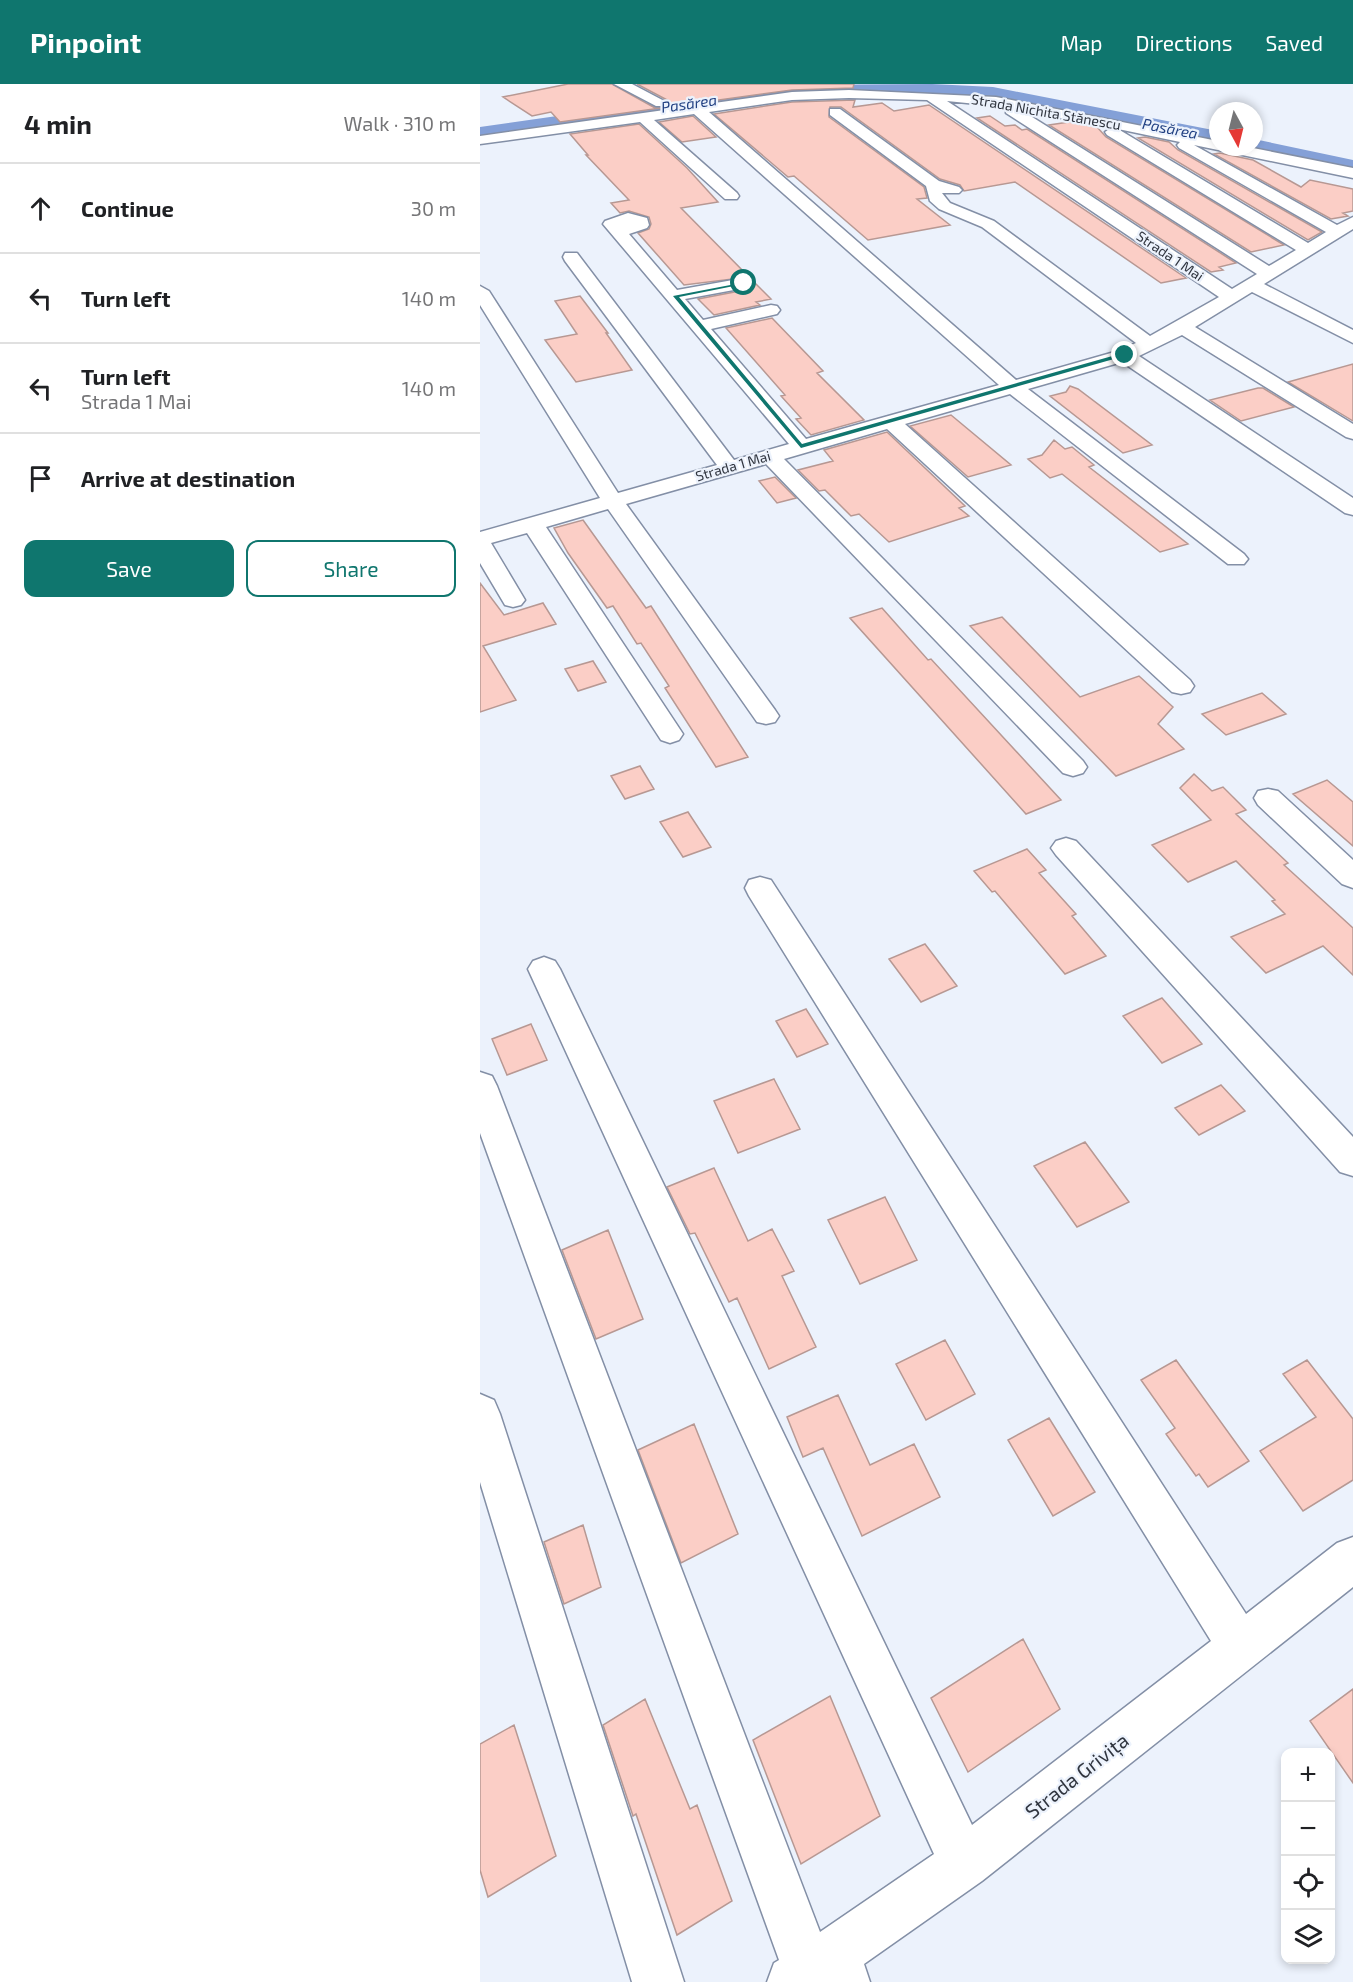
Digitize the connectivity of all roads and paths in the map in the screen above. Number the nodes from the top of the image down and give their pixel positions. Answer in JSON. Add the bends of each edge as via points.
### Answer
{"nodes":[{"id":1,"x":621,"y":84,"type":"edge"},
{"id":2,"x":930,"y":96,"type":"junction"},
{"id":3,"x":996,"y":101,"type":"junction"},
{"id":4,"x":661,"y":103,"type":"dead end"},
{"id":5,"x":697,"y":109,"type":"junction"},
{"id":6,"x":835,"y":112,"type":"dead end"},
{"id":7,"x":643,"y":117,"type":"junction"},
{"id":8,"x":1089,"y":118,"type":"junction"},
{"id":9,"x":1164,"y":134,"type":"junction"},
{"id":10,"x":480,"y":140,"type":"edge"},
{"id":11,"x":1209,"y":143,"type":"edge"},
{"id":12,"x":1263,"y":154,"type":"edge"},
{"id":13,"x":1353,"y":173,"type":"edge"},
{"id":14,"x":934,"y":184,"type":"junction"},
{"id":15,"x":731,"y":196,"type":"dead end"},
{"id":16,"x":982,"y":219,"type":"junction"},
{"id":17,"x":1340,"y":229,"type":"edge"},
{"id":18,"x":619,"y":232,"type":"dead end"},
{"id":19,"x":1353,"y":244,"type":"edge"},
{"id":20,"x":1307,"y":249,"type":"junction"},
{"id":21,"x":571,"y":256,"type":"dead end"},
{"id":22,"x":1268,"y":273,"type":"junction"},
{"id":23,"x":744,"y":283,"type":"dead end"},
{"id":24,"x":1251,"y":284,"type":"junction"},
{"id":25,"x":480,"y":291,"type":"edge"},
{"id":26,"x":675,"y":296,"type":"junction"},
{"id":27,"x":1230,"y":297,"type":"junction"},
{"id":28,"x":771,"y":310,"type":"dead end"},
{"id":29,"x":701,"y":326,"type":"junction"},
{"id":30,"x":1182,"y":327,"type":"junction"},
{"id":31,"x":1353,"y":337,"type":"edge"},
{"id":32,"x":1150,"y":345,"type":"junction"},
{"id":33,"x":1125,"y":355,"type":"junction"},
{"id":34,"x":1012,"y":387,"type":"junction"},
{"id":35,"x":890,"y":421,"type":"junction"},
{"id":36,"x":1353,"y":433,"type":"edge"},
{"id":37,"x":801,"y":446,"type":"junction"},
{"id":38,"x":769,"y":455,"type":"junction"},
{"id":39,"x":729,"y":467,"type":"junction"},
{"id":40,"x":612,"y":500,"type":"junction"},
{"id":41,"x":1353,"y":508,"type":"edge"},
{"id":42,"x":532,"y":523,"type":"junction"},
{"id":43,"x":480,"y":541,"type":"edge"},
{"id":44,"x":1236,"y":559,"type":"dead end"},
{"id":45,"x":513,"y":600,"type":"dead end"},
{"id":46,"x":1181,"y":686,"type":"dead end"},
{"id":47,"x":766,"y":716,"type":"dead end"},
{"id":48,"x":670,"y":734,"type":"dead end"},
{"id":49,"x":1073,"y":766,"type":"dead end"},
{"id":50,"x":1268,"y":798,"type":"dead end"},
{"id":51,"x":1066,"y":848,"type":"dead end"},
{"id":52,"x":1353,"y":877,"type":"edge"},
{"id":53,"x":760,"y":888,"type":"dead end"},
{"id":54,"x":544,"y":969,"type":"dead end"},
{"id":55,"x":480,"y":1086,"type":"edge"},
{"id":56,"x":1353,"y":1161,"type":"edge"},
{"id":57,"x":480,"y":1414,"type":"edge"},
{"id":58,"x":1353,"y":1559,"type":"edge"},
{"id":59,"x":1242,"y":1648,"type":"junction"},
{"id":60,"x":964,"y":1863,"type":"junction"},
{"id":61,"x":820,"y":1972,"type":"edge"},
{"id":62,"x":658,"y":1982,"type":"edge"}],
"edges":[{"from":1,"to":4,"type":"street"},
{"from":2,"to":3,"type":"street","name":"Strada Nichita Stănescu"},
{"from":2,"to":5,"type":"street","name":"Strada Nichita Stănescu","via":[[811,95]]},
{"from":2,"to":27,"type":"street","name":"Strada 1 Mai"},
{"from":3,"to":8,"type":"street","name":"Strada Nichita Stănescu"},
{"from":3,"to":22,"type":"street"},
{"from":5,"to":7,"type":"street","name":"Strada Nichita Stănescu"},
{"from":5,"to":34,"type":"street"},
{"from":6,"to":14,"type":"street"},
{"from":7,"to":10,"type":"street","name":"Strada Nichita Stănescu"},
{"from":7,"to":15,"type":"street"},
{"from":8,"to":9,"type":"street","name":"Strada Nichita Stănescu"},
{"from":8,"to":20,"type":"street"},
{"from":9,"to":11,"type":"street","name":"Strada Nichita Stănescu"},
{"from":9,"to":17,"type":"street"},
{"from":12,"to":13,"type":"street"},
{"from":14,"to":16,"type":"street","via":[[969,198],[982,213]]},
{"from":14,"to":16,"type":"street","via":[[935,196],[947,207]]},
{"from":16,"to":32,"type":"street"},
{"from":17,"to":19,"type":"street"},
{"from":17,"to":20,"type":"street","name":"Strada 1 Mai"},
{"from":18,"to":26,"type":"street"},
{"from":20,"to":22,"type":"street","name":"Strada 1 Mai"},
{"from":21,"to":39,"type":"street"},
{"from":22,"to":24,"type":"street","name":"Strada 1 Mai"},
{"from":23,"to":26,"type":"street"},
{"from":24,"to":27,"type":"street","name":"Strada 1 Mai"},
{"from":24,"to":31,"type":"street"},
{"from":25,"to":40,"type":"street"},
{"from":26,"to":29,"type":"street"},
{"from":27,"to":30,"type":"street","name":"Strada 1 Mai"},
{"from":28,"to":29,"type":"street"},
{"from":29,"to":37,"type":"street"},
{"from":30,"to":32,"type":"street","name":"Strada 1 Mai"},
{"from":30,"to":36,"type":"street"},
{"from":32,"to":33,"type":"street","name":"Strada 1 Mai"},
{"from":33,"to":34,"type":"street","name":"Strada 1 Mai"},
{"from":33,"to":41,"type":"street"},
{"from":34,"to":35,"type":"street","name":"Strada 1 Mai"},
{"from":34,"to":44,"type":"street"},
{"from":35,"to":37,"type":"street","name":"Strada 1 Mai"},
{"from":35,"to":46,"type":"street"},
{"from":37,"to":38,"type":"street","name":"Strada 1 Mai"},
{"from":38,"to":39,"type":"street","name":"Strada 1 Mai"},
{"from":38,"to":49,"type":"street"},
{"from":39,"to":40,"type":"street","name":"Strada 1 Mai"},
{"from":40,"to":42,"type":"street","name":"Strada 1 Mai"},
{"from":40,"to":47,"type":"street"},
{"from":42,"to":43,"type":"street","name":"Strada 1 Mai"},
{"from":42,"to":48,"type":"street"},
{"from":43,"to":45,"type":"street"},
{"from":50,"to":52,"type":"street"},
{"from":51,"to":56,"type":"street"},
{"from":53,"to":59,"type":"street"},
{"from":54,"to":60,"type":"street"},
{"from":55,"to":61,"type":"street"},
{"from":57,"to":62,"type":"street"},
{"from":58,"to":59,"type":"street","name":"Strada Grivița"},
{"from":59,"to":60,"type":"street","name":"Strada Grivița"},
{"from":60,"to":61,"type":"street","name":"Strada Grivița"}]}
